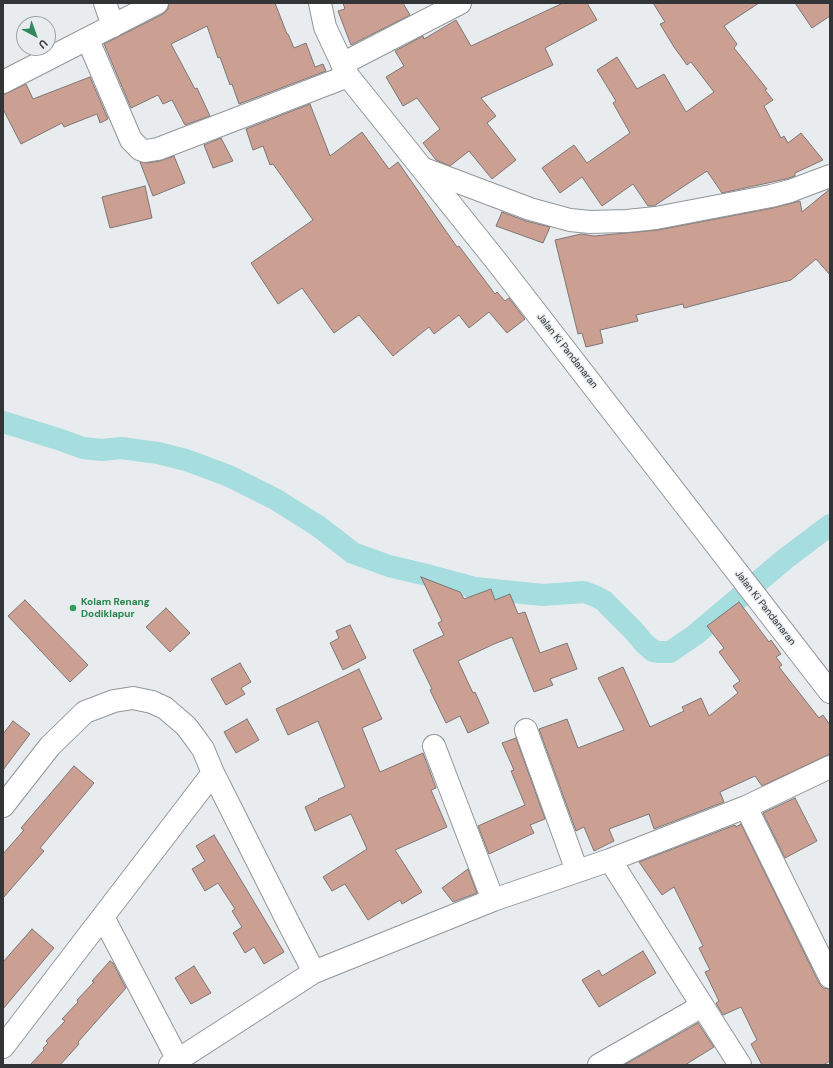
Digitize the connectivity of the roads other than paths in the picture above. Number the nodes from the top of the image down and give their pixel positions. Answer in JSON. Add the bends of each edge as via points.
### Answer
{"nodes":[{"id":1,"x":105,"y":3,"type":"edge"},
{"id":2,"x":157,"y":3,"type":"edge"},
{"id":3,"x":320,"y":3,"type":"edge"},
{"id":4,"x":460,"y":3,"type":"edge"},
{"id":5,"x":114,"y":26,"type":"junction"},
{"id":6,"x":88,"y":40,"type":"junction"},
{"id":7,"x":345,"y":70,"type":"junction"},
{"id":8,"x":3,"y":82,"type":"edge"},
{"id":9,"x":424,"y":169,"type":"junction"},
{"id":10,"x":830,"y":176,"type":"edge"},
{"id":11,"x":830,"y":692,"type":"edge"},
{"id":12,"x":526,"y":730,"type":"dead end"},
{"id":13,"x":434,"y":746,"type":"dead end"},
{"id":14,"x":830,"y":767,"type":"edge"},
{"id":15,"x":213,"y":773,"type":"junction"},
{"id":16,"x":3,"y":806,"type":"edge"},
{"id":17,"x":746,"y":807,"type":"junction"},
{"id":18,"x":610,"y":860,"type":"junction"},
{"id":19,"x":577,"y":871,"type":"junction"},
{"id":20,"x":493,"y":900,"type":"junction"},
{"id":21,"x":103,"y":917,"type":"junction"},
{"id":22,"x":314,"y":972,"type":"junction"},
{"id":23,"x":830,"y":977,"type":"edge"},
{"id":24,"x":702,"y":1006,"type":"junction"},
{"id":25,"x":3,"y":1047,"type":"edge"},
{"id":26,"x":174,"y":1063,"type":"edge"},
{"id":27,"x":599,"y":1065,"type":"edge"},
{"id":28,"x":740,"y":1065,"type":"edge"}],
"edges":[{"from":1,"to":5,"type":"street"},
{"from":2,"to":5,"type":"street"},
{"from":3,"to":7,"type":"street","name":"Jalan Ki Pandanaran","via":[[325,27]]},
{"from":4,"to":7,"type":"street"},
{"from":5,"to":6,"type":"street"},
{"from":6,"to":7,"type":"street","via":[[131,140],[145,151],[158,149]]},
{"from":6,"to":8,"type":"street"},
{"from":7,"to":9,"type":"street","name":"Jalan Ki Pandanaran"},
{"from":9,"to":10,"type":"street","via":[[530,209],[570,220],[590,222],[656,218],[756,199],[790,191]]},
{"from":9,"to":11,"type":"street","name":"Jalan Ki Pandanaran"},
{"from":12,"to":19,"type":"street"},
{"from":13,"to":20,"type":"street"},
{"from":14,"to":17,"type":"street"},
{"from":15,"to":16,"type":"street","via":[[203,749],[195,738],[165,708],[152,702],[124,699],[104,704],[80,716],[50,746]]},
{"from":15,"to":21,"type":"street"},
{"from":15,"to":22,"type":"street"},
{"from":17,"to":18,"type":"street"},
{"from":17,"to":23,"type":"street"},
{"from":18,"to":19,"type":"street"},
{"from":18,"to":24,"type":"street"},
{"from":19,"to":20,"type":"street"},
{"from":20,"to":22,"type":"street"},
{"from":21,"to":25,"type":"street"},
{"from":21,"to":26,"type":"street"},
{"from":22,"to":26,"type":"street"},
{"from":24,"to":27,"type":"street"},
{"from":24,"to":28,"type":"street"}]}
